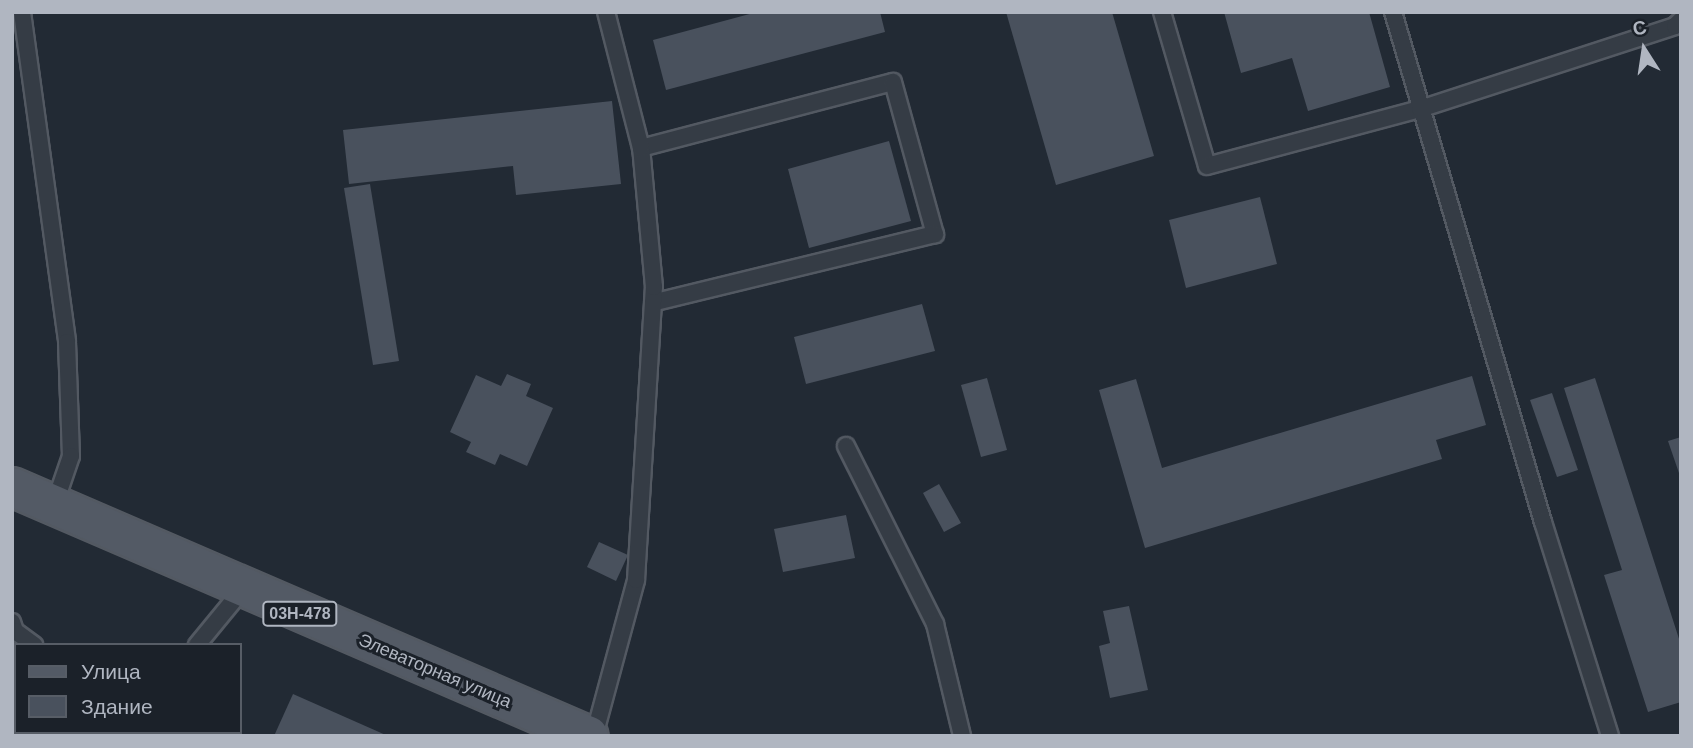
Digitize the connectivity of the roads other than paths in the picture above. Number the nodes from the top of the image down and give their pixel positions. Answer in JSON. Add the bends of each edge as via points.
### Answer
{"nodes":[{"id":1,"x":22,"y":12,"type":"edge"},
{"id":2,"x":606,"y":12,"type":"edge"},
{"id":3,"x":1163,"y":12,"type":"edge"},
{"id":4,"x":1393,"y":12,"type":"edge"},
{"id":5,"x":1679,"y":29,"type":"edge"},
{"id":6,"x":1420,"y":109,"type":"junction"},
{"id":7,"x":641,"y":148,"type":"junction"},
{"id":8,"x":653,"y":303,"type":"junction"},
{"id":9,"x":846,"y":446,"type":"dead end"},
{"id":10,"x":12,"y":487,"type":"edge"},
{"id":11,"x":54,"y":506,"type":"junction"},
{"id":12,"x":243,"y":589,"type":"junction"},
{"id":13,"x":12,"y":622,"type":"edge"},
{"id":14,"x":31,"y":643,"type":"edge"},
{"id":15,"x":199,"y":643,"type":"edge"},
{"id":16,"x":591,"y":736,"type":"edge"},
{"id":17,"x":962,"y":736,"type":"edge"},
{"id":18,"x":1610,"y":736,"type":"edge"}],
"edges":[{"from":1,"to":11,"type":"lane","via":[[66,342],[71,456]]},
{"from":2,"to":7,"type":"lane"},
{"from":3,"to":6,"type":"lane","via":[[1207,166]]},
{"from":4,"to":6,"type":"lane"},
{"from":5,"to":6,"type":"lane"},
{"from":6,"to":18,"type":"lane"},
{"from":7,"to":8,"type":"lane"},
{"from":7,"to":8,"type":"lane","via":[[893,82],[935,234]]},
{"from":8,"to":16,"type":"lane","via":[[636,580]]},
{"from":9,"to":17,"type":"lane","via":[[935,624]]},
{"from":10,"to":11,"type":"main road","name":"Элеваторная улица","number":"03Н-478"},
{"from":11,"to":12,"type":"main road","name":"Элеваторная улица","number":"03Н-478"},
{"from":12,"to":15,"type":"lane"},
{"from":12,"to":16,"type":"main road","name":"Элеваторная улица","number":"03Н-478"},
{"from":13,"to":14,"type":"lane","via":[[15,631]]}]}
